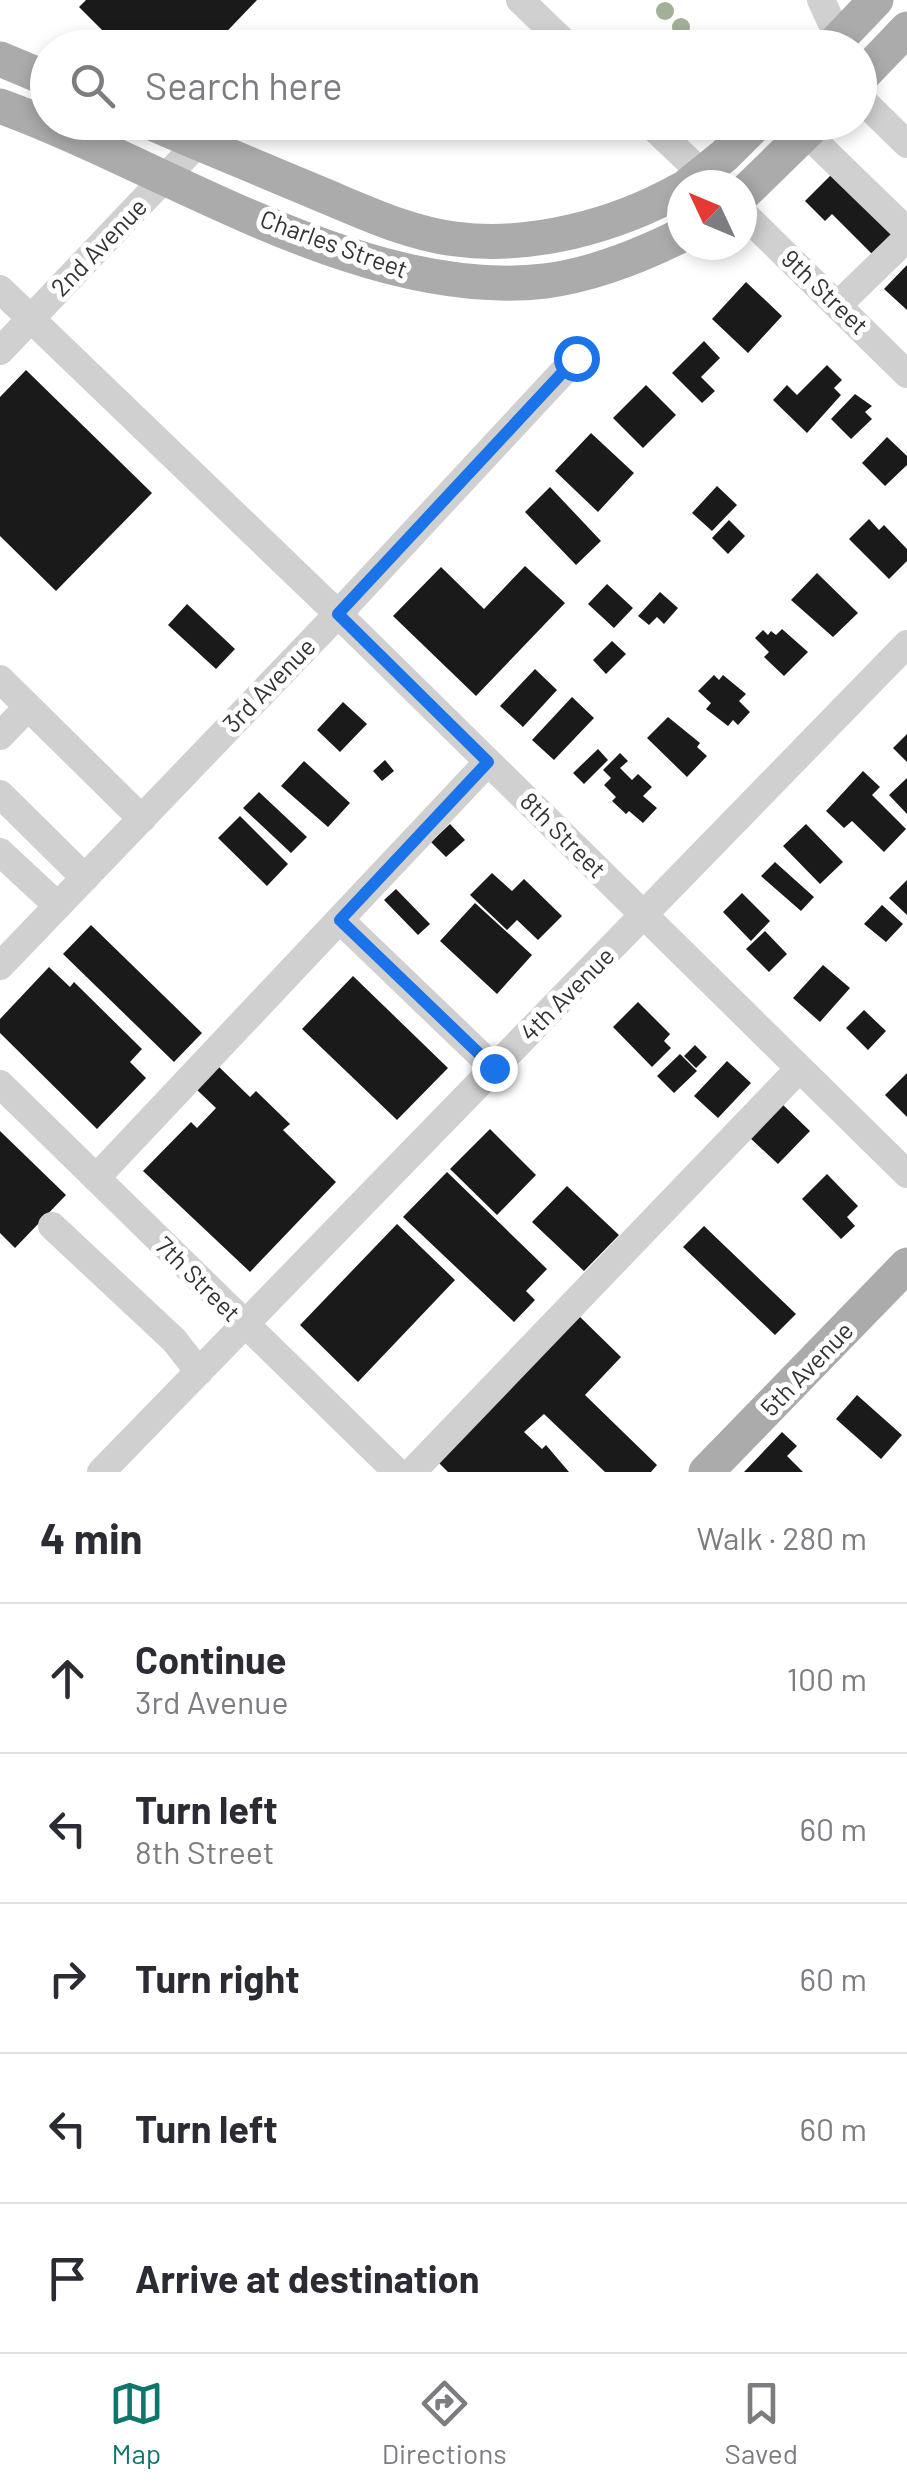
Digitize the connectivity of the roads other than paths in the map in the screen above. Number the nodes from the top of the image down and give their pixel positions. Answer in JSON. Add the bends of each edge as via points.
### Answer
{"nodes":[{"id":1,"x":520,"y":0,"type":"edge"},
{"id":2,"x":821,"y":0,"type":"edge"},
{"id":3,"x":876,"y":0,"type":"edge"},
{"id":4,"x":907,"y":29,"type":"edge"},
{"id":5,"x":551,"y":30,"type":"edge"},
{"id":6,"x":830,"y":30,"type":"edge"},
{"id":7,"x":847,"y":30,"type":"edge"},
{"id":8,"x":0,"y":59,"type":"edge"},
{"id":9,"x":877,"y":60,"type":"edge"},
{"id":10,"x":30,"y":71,"type":"edge"},
{"id":11,"x":0,"y":106,"type":"edge"},
{"id":12,"x":877,"y":115,"type":"edge"},
{"id":13,"x":30,"y":119,"type":"edge"},
{"id":14,"x":78,"y":140,"type":"edge"},
{"id":15,"x":191,"y":140,"type":"edge"},
{"id":16,"x":662,"y":140,"type":"edge"},
{"id":17,"x":740,"y":140,"type":"edge"},
{"id":18,"x":799,"y":140,"type":"edge"},
{"id":19,"x":822,"y":140,"type":"edge"},
{"id":20,"x":198,"y":143,"type":"junction"},
{"id":21,"x":907,"y":144,"type":"edge"},
{"id":22,"x":687,"y":170,"type":"edge"},
{"id":23,"x":710,"y":170,"type":"edge"},
{"id":24,"x":165,"y":178,"type":"junction"},
{"id":25,"x":757,"y":180,"type":"edge"},
{"id":26,"x":667,"y":197,"type":"edge"},
{"id":27,"x":757,"y":226,"type":"edge"},
{"id":28,"x":907,"y":235,"type":"edge"},
{"id":29,"x":667,"y":243,"type":"edge"},
{"id":30,"x":0,"y":289,"type":"edge"},
{"id":31,"x":839,"y":304,"type":"junction"},
{"id":32,"x":30,"y":318,"type":"junction"},
{"id":33,"x":0,"y":351,"type":"edge"},
{"id":34,"x":576,"y":358,"type":"dead end"},
{"id":35,"x":907,"y":374,"type":"edge"},
{"id":36,"x":338,"y":614,"type":"junction"},
{"id":37,"x":907,"y":644,"type":"edge"},
{"id":38,"x":0,"y":679,"type":"edge"},
{"id":39,"x":28,"y":706,"type":"junction"},
{"id":40,"x":0,"y":736,"type":"edge"},
{"id":41,"x":488,"y":762,"type":"junction"},
{"id":42,"x":0,"y":794,"type":"edge"},
{"id":43,"x":142,"y":819,"type":"junction"},
{"id":44,"x":0,"y":852,"type":"edge"},
{"id":45,"x":85,"y":878,"type":"junction"},
{"id":46,"x":58,"y":906,"type":"junction"},
{"id":47,"x":645,"y":916,"type":"junction"},
{"id":48,"x":340,"y":920,"type":"junction"},
{"id":49,"x":0,"y":966,"type":"edge"},
{"id":50,"x":494,"y":1068,"type":"junction"},
{"id":51,"x":799,"y":1068,"type":"junction"},
{"id":52,"x":0,"y":1084,"type":"edge"},
{"id":53,"x":907,"y":1174,"type":"edge"},
{"id":54,"x":96,"y":1178,"type":"junction"},
{"id":55,"x":52,"y":1226,"type":"dead end"},
{"id":56,"x":907,"y":1265,"type":"edge"},
{"id":57,"x":244,"y":1325,"type":"junction"},
{"id":58,"x":198,"y":1372,"type":"junction"},
{"id":59,"x":101,"y":1472,"type":"edge"},
{"id":60,"x":396,"y":1472,"type":"edge"},
{"id":61,"x":412,"y":1472,"type":"edge"},
{"id":62,"x":706,"y":1472,"type":"edge"}],
"edges":[{"from":1,"to":5,"type":"street"},
{"from":2,"to":6,"type":"street"},
{"from":3,"to":7,"type":"main road"},
{"from":4,"to":9,"type":"main road"},
{"from":8,"to":10,"type":"main road"},
{"from":11,"to":13,"type":"main road","name":"Charles Street"},
{"from":12,"to":21,"type":"street"},
{"from":14,"to":24,"type":"main road","name":"Charles Street"},
{"from":15,"to":20,"type":"main road","name":"Charles Street"},
{"from":16,"to":22,"type":"street"},
{"from":17,"to":23,"type":"main road","name":"Charles Street"},
{"from":18,"to":25,"type":"main road"},
{"from":19,"to":28,"type":"street"},
{"from":20,"to":24,"type":"street","name":"2nd Avenue"},
{"from":20,"to":26,"type":"main road","name":"Charles Street","via":[[390,222],[454,239],[518,241],[599,224]]},
{"from":24,"to":29,"type":"main road","name":"Charles Street","via":[[345,253],[454,280],[548,280]]},
{"from":24,"to":32,"type":"street","name":"2nd Avenue"},
{"from":27,"to":31,"type":"street","name":"9th Street"},
{"from":28,"to":31,"type":"street"},
{"from":30,"to":32,"type":"street","name":"8th Street"},
{"from":31,"to":35,"type":"street","name":"9th Street"},
{"from":32,"to":33,"type":"street","name":"2nd Avenue"},
{"from":32,"to":36,"type":"street","name":"8th Street"},
{"from":34,"to":36,"type":"street","name":"3rd Avenue"},
{"from":36,"to":41,"type":"street","name":"8th Street"},
{"from":36,"to":43,"type":"street","name":"3rd Avenue"},
{"from":37,"to":47,"type":"street","name":"4th Avenue"},
{"from":38,"to":39,"type":"street"},
{"from":39,"to":40,"type":"street"},
{"from":39,"to":43,"type":"street"},
{"from":41,"to":47,"type":"street","name":"8th Street"},
{"from":41,"to":48,"type":"street"},
{"from":42,"to":45,"type":"street"},
{"from":43,"to":45,"type":"street","name":"3rd Avenue"},
{"from":44,"to":46,"type":"street"},
{"from":45,"to":46,"type":"street","name":"3rd Avenue"},
{"from":46,"to":49,"type":"street","name":"3rd Avenue"},
{"from":47,"to":50,"type":"street","name":"4th Avenue"},
{"from":47,"to":51,"type":"street","name":"8th Street"},
{"from":48,"to":50,"type":"street"},
{"from":48,"to":54,"type":"street"},
{"from":50,"to":57,"type":"street","name":"4th Avenue"},
{"from":51,"to":53,"type":"street","name":"8th Street"},
{"from":51,"to":61,"type":"street"},
{"from":52,"to":54,"type":"street","name":"7th Street"},
{"from":54,"to":57,"type":"street","name":"7th Street"},
{"from":55,"to":58,"type":"street","via":[[174,1340]]},
{"from":56,"to":62,"type":"main road","name":"5th Avenue"},
{"from":57,"to":58,"type":"street","name":"4th Avenue"},
{"from":57,"to":60,"type":"street","name":"7th Street"},
{"from":58,"to":59,"type":"street","name":"4th Avenue"}]}
